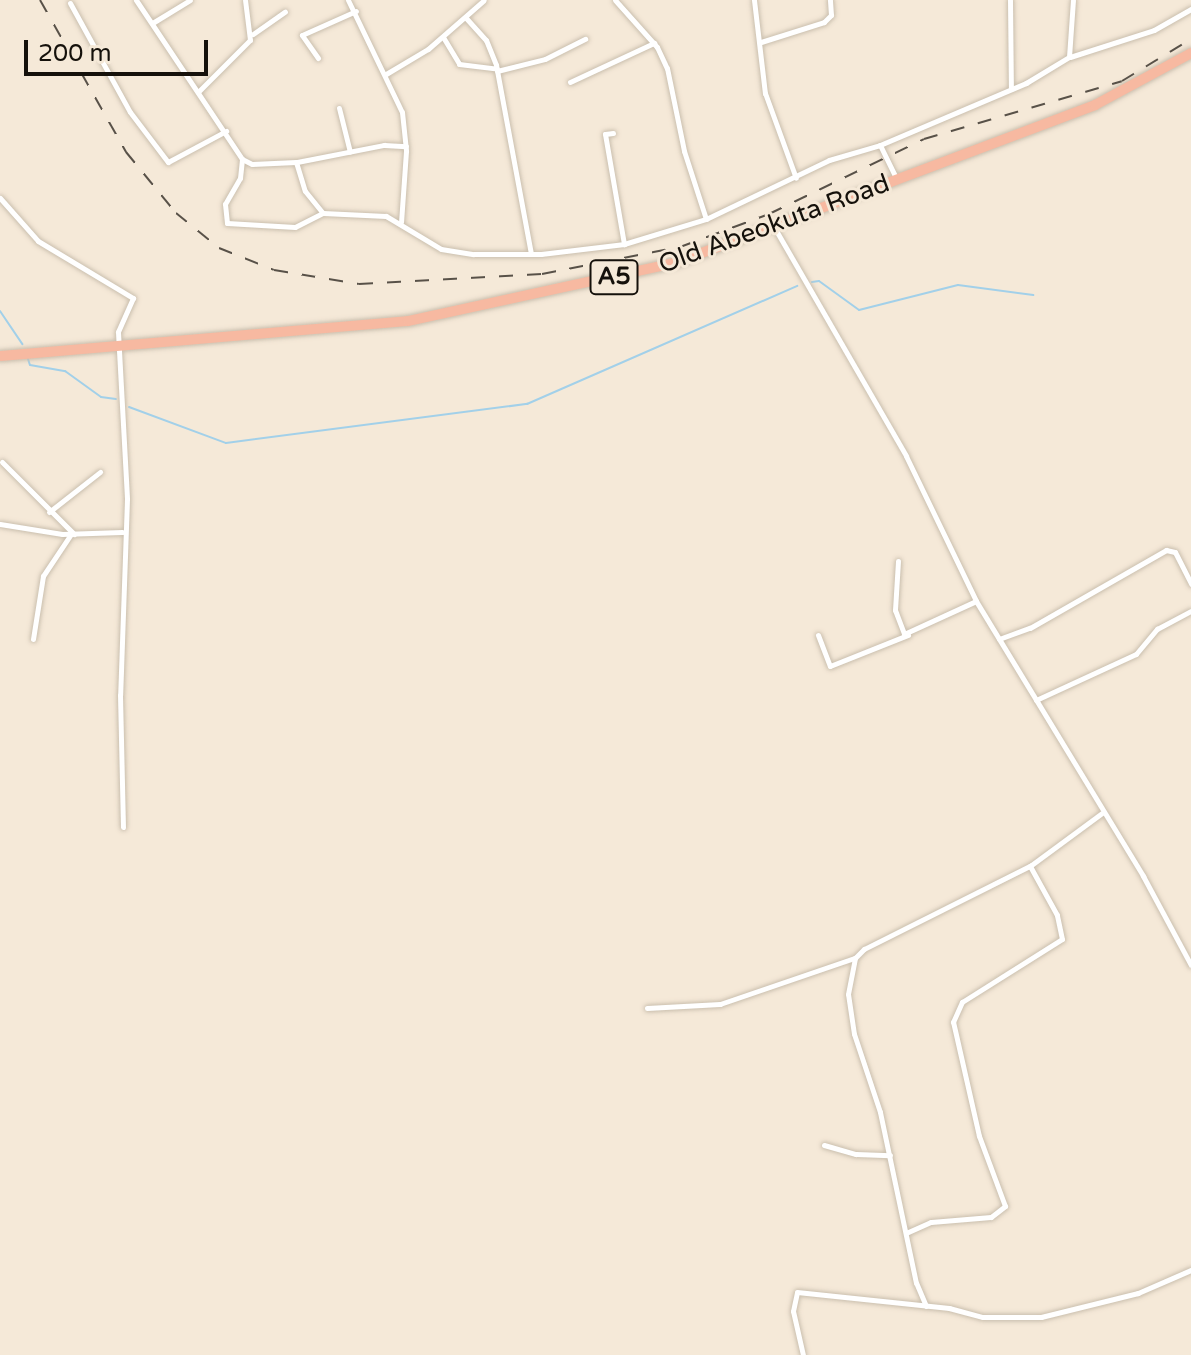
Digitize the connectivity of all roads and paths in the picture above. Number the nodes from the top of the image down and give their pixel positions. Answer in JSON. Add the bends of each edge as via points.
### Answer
{"nodes":[{"id":1,"x":136,"y":0,"type":"edge"},
{"id":2,"x":190,"y":0,"type":"edge"},
{"id":3,"x":245,"y":0,"type":"edge"},
{"id":4,"x":348,"y":0,"type":"edge"},
{"id":5,"x":484,"y":0,"type":"edge"},
{"id":6,"x":615,"y":0,"type":"edge"},
{"id":7,"x":754,"y":0,"type":"edge"},
{"id":8,"x":830,"y":0,"type":"edge"},
{"id":9,"x":1010,"y":0,"type":"edge"},
{"id":10,"x":1073,"y":0,"type":"edge"},
{"id":11,"x":70,"y":3,"type":"dead end"},
{"id":12,"x":1191,"y":9,"type":"edge"},
{"id":13,"x":356,"y":11,"type":"junction"},
{"id":14,"x":285,"y":12,"type":"dead end"},
{"id":15,"x":466,"y":18,"type":"junction"},
{"id":16,"x":154,"y":22,"type":"junction"},
{"id":17,"x":252,"y":35,"type":"junction"},
{"id":18,"x":443,"y":37,"type":"junction"},
{"id":19,"x":585,"y":39,"type":"dead end"},
{"id":20,"x":761,"y":42,"type":"junction"},
{"id":21,"x":654,"y":43,"type":"junction"},
{"id":22,"x":1191,"y":53,"type":"edge"},
{"id":23,"x":1069,"y":57,"type":"junction"},
{"id":24,"x":318,"y":58,"type":"dead end"},
{"id":25,"x":497,"y":70,"type":"junction"},
{"id":26,"x":386,"y":74,"type":"junction"},
{"id":27,"x":570,"y":82,"type":"dead end"},
{"id":28,"x":1011,"y":89,"type":"junction"},
{"id":29,"x":199,"y":91,"type":"junction"},
{"id":30,"x":339,"y":108,"type":"dead end"},
{"id":31,"x":226,"y":131,"type":"junction"},
{"id":32,"x":613,"y":133,"type":"dead end"},
{"id":33,"x":880,"y":145,"type":"junction"},
{"id":34,"x":406,"y":146,"type":"junction"},
{"id":35,"x":350,"y":152,"type":"junction"},
{"id":36,"x":242,"y":159,"type":"junction"},
{"id":37,"x":296,"y":162,"type":"junction"},
{"id":38,"x":796,"y":178,"type":"junction"},
{"id":39,"x":897,"y":180,"type":"junction"},
{"id":40,"x":0,"y":198,"type":"edge"},
{"id":41,"x":323,"y":213,"type":"junction"},
{"id":42,"x":706,"y":219,"type":"junction"},
{"id":43,"x":401,"y":222,"type":"junction"},
{"id":44,"x":774,"y":227,"type":"junction"},
{"id":45,"x":624,"y":244,"type":"junction"},
{"id":46,"x":531,"y":254,"type":"junction"},
{"id":47,"x":118,"y":347,"type":"junction"},
{"id":48,"x":0,"y":356,"type":"edge"},
{"id":49,"x":2,"y":462,"type":"dead end"},
{"id":50,"x":100,"y":472,"type":"dead end"},
{"id":51,"x":49,"y":512,"type":"junction"},
{"id":52,"x":0,"y":524,"type":"edge"},
{"id":53,"x":122,"y":532,"type":"junction"},
{"id":54,"x":73,"y":534,"type":"junction"},
{"id":55,"x":898,"y":561,"type":"dead end"},
{"id":56,"x":1191,"y":584,"type":"edge"},
{"id":57,"x":976,"y":601,"type":"junction"},
{"id":58,"x":1191,"y":611,"type":"edge"},
{"id":59,"x":818,"y":635,"type":"dead end"},
{"id":60,"x":909,"y":635,"type":"junction"},
{"id":61,"x":33,"y":639,"type":"dead end"},
{"id":62,"x":999,"y":639,"type":"junction"},
{"id":63,"x":1036,"y":700,"type":"junction"},
{"id":64,"x":1102,"y":813,"type":"junction"},
{"id":65,"x":123,"y":827,"type":"dead end"},
{"id":66,"x":1030,"y":866,"type":"junction"},
{"id":67,"x":1189,"y":952,"type":"edge"},
{"id":68,"x":855,"y":958,"type":"junction"},
{"id":69,"x":1191,"y":965,"type":"edge"},
{"id":70,"x":647,"y":1008,"type":"dead end"},
{"id":71,"x":824,"y":1145,"type":"dead end"},
{"id":72,"x":890,"y":1155,"type":"junction"},
{"id":73,"x":906,"y":1233,"type":"junction"},
{"id":74,"x":1191,"y":1270,"type":"edge"},
{"id":75,"x":926,"y":1306,"type":"junction"},
{"id":76,"x":803,"y":1355,"type":"edge"}],
"edges":[{"from":1,"to":16,"type":"street"},
{"from":2,"to":16,"type":"street"},
{"from":3,"to":17,"type":"street"},
{"from":4,"to":13,"type":"street"},
{"from":5,"to":15,"type":"street"},
{"from":6,"to":21,"type":"street"},
{"from":7,"to":20,"type":"street"},
{"from":8,"to":20,"type":"street","via":[[831,15],[824,22]]},
{"from":9,"to":28,"type":"street"},
{"from":10,"to":23,"type":"street"},
{"from":11,"to":31,"type":"street","via":[[130,112],[168,162]]},
{"from":12,"to":23,"type":"street","via":[[1154,30]]},
{"from":13,"to":24,"type":"street","via":[[302,35]]},
{"from":13,"to":26,"type":"street"},
{"from":14,"to":17,"type":"street"},
{"from":15,"to":18,"type":"street"},
{"from":15,"to":25,"type":"street","via":[[486,40]]},
{"from":16,"to":29,"type":"street"},
{"from":17,"to":29,"type":"street"},
{"from":18,"to":25,"type":"street","via":[[459,64]]},
{"from":18,"to":26,"type":"street"},
{"from":19,"to":25,"type":"street","via":[[545,59]]},
{"from":20,"to":38,"type":"street","via":[[765,93]]},
{"from":21,"to":27,"type":"street"},
{"from":21,"to":42,"type":"street","via":[[667,68],[684,151]]},
{"from":22,"to":39,"type":"highway","name":"Old Abeokuta Road","number":"A5","via":[[1095,105]]},
{"from":23,"to":28,"type":"street"},
{"from":25,"to":46,"type":"street"},
{"from":26,"to":34,"type":"street","via":[[402,112]]},
{"from":28,"to":33,"type":"street"},
{"from":29,"to":31,"type":"street"},
{"from":30,"to":35,"type":"street"},
{"from":31,"to":36,"type":"street"},
{"from":32,"to":45,"type":"street","via":[[605,134]]},
{"from":33,"to":38,"type":"street","via":[[829,160]]},
{"from":33,"to":39,"type":"street"},
{"from":34,"to":35,"type":"street"},
{"from":34,"to":43,"type":"street"},
{"from":35,"to":37,"type":"street"},
{"from":36,"to":37,"type":"street","via":[[252,164]]},
{"from":36,"to":41,"type":"street","via":[[237,184],[225,204],[227,223],[295,227]]},
{"from":37,"to":41,"type":"street","via":[[305,191]]},
{"from":38,"to":42,"type":"street"},
{"from":39,"to":44,"type":"highway","name":"Old Abeokuta Road","number":"A5"},
{"from":40,"to":47,"type":"street","via":[[38,241],[132,295],[119,326]]},
{"from":41,"to":43,"type":"street"},
{"from":42,"to":45,"type":"street"},
{"from":43,"to":46,"type":"street","via":[[441,249]]},
{"from":44,"to":47,"type":"highway","name":"Old Abeokuta Road","number":"A5","via":[[675,263],[408,321]]},
{"from":44,"to":57,"type":"street","via":[[906,456]]},
{"from":45,"to":46,"type":"street"},
{"from":47,"to":48,"type":"highway","name":"Old Abeokuta Road","number":"A5"},
{"from":47,"to":53,"type":"street","via":[[127,499]]},
{"from":49,"to":51,"type":"street"},
{"from":50,"to":51,"type":"street"},
{"from":51,"to":54,"type":"street"},
{"from":52,"to":54,"type":"street"},
{"from":53,"to":54,"type":"street"},
{"from":53,"to":65,"type":"street"},
{"from":54,"to":61,"type":"street","via":[[43,576]]},
{"from":55,"to":60,"type":"street","via":[[897,621]]},
{"from":56,"to":62,"type":"street","via":[[1175,552],[1166,550],[1030,628]]},
{"from":57,"to":60,"type":"street"},
{"from":57,"to":62,"type":"street"},
{"from":58,"to":63,"type":"street","via":[[1157,629],[1136,654]]},
{"from":59,"to":60,"type":"street","via":[[830,666]]},
{"from":62,"to":63,"type":"street"},
{"from":63,"to":64,"type":"street"},
{"from":64,"to":66,"type":"street"},
{"from":64,"to":67,"type":"street"},
{"from":66,"to":68,"type":"street"},
{"from":66,"to":73,"type":"street","via":[[1062,926],[1062,939],[960,1004],[953,1022],[979,1136],[1005,1206],[991,1217],[931,1222]]},
{"from":67,"to":69,"type":"street"},
{"from":68,"to":70,"type":"street","via":[[720,1004]]},
{"from":68,"to":72,"type":"street","via":[[848,994],[854,1034]]},
{"from":71,"to":72,"type":"street","via":[[856,1154]]},
{"from":72,"to":73,"type":"street"},
{"from":73,"to":75,"type":"street"},
{"from":74,"to":75,"type":"street","via":[[1138,1293],[1050,1316],[983,1317]]},
{"from":75,"to":76,"type":"street","via":[[797,1292],[793,1311]]}]}
